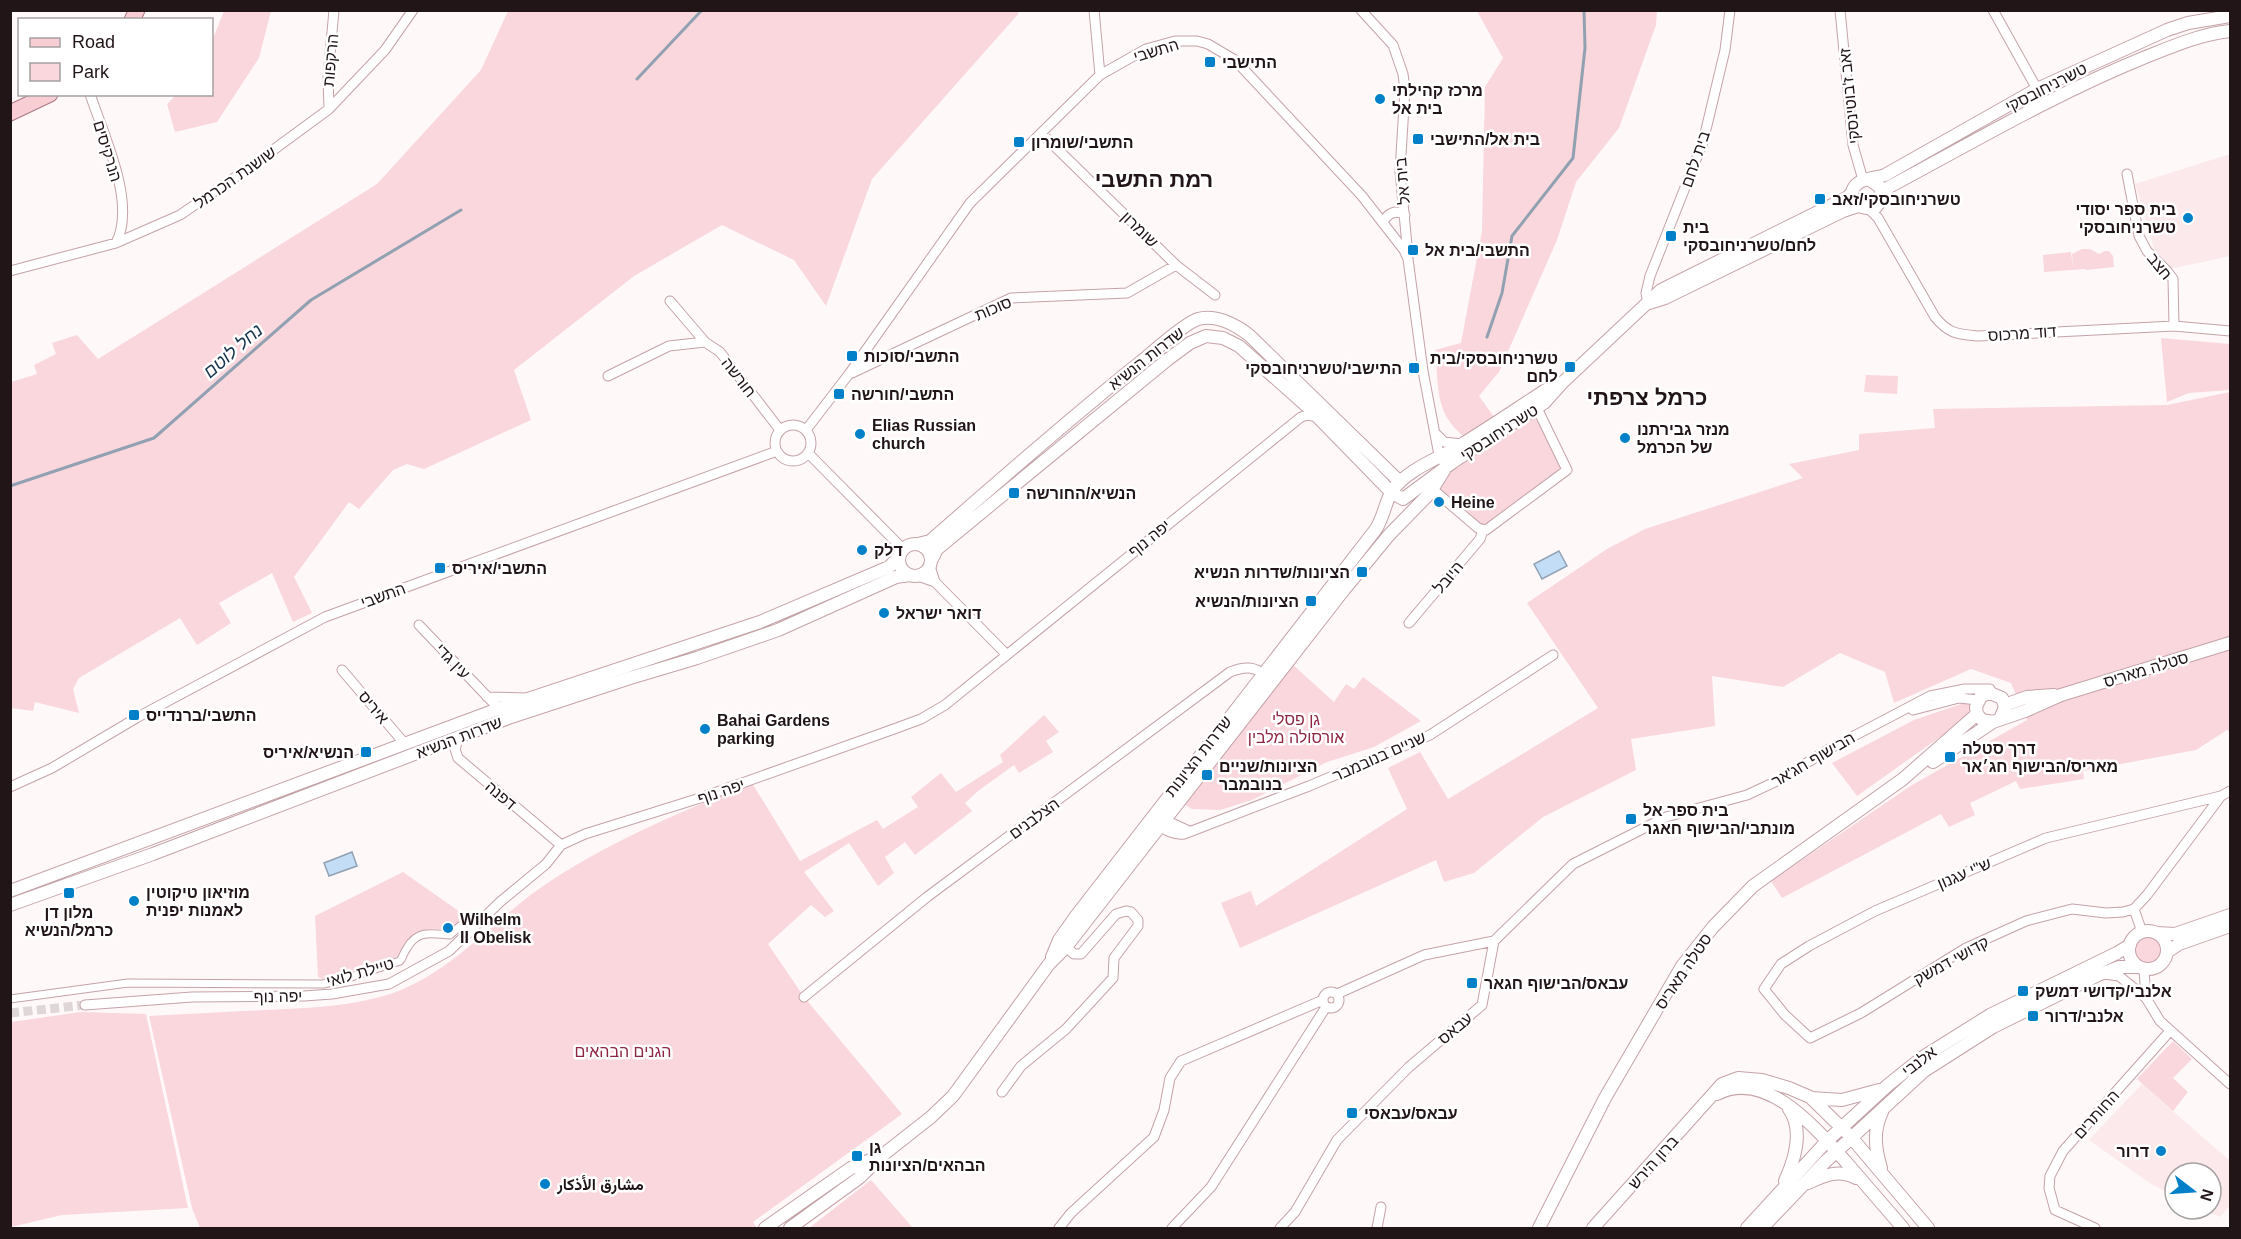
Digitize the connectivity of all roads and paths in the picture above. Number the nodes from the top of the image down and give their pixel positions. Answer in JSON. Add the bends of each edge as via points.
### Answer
{"nodes":[{"id":1,"x":334,"y":10,"type":"edge"},
{"id":2,"x":413,"y":10,"type":"edge"},
{"id":3,"x":1094,"y":10,"type":"edge"},
{"id":4,"x":1360,"y":10,"type":"edge"},
{"id":5,"x":1730,"y":10,"type":"edge"},
{"id":6,"x":1840,"y":10,"type":"edge"},
{"id":7,"x":1993,"y":10,"type":"edge"},
{"id":8,"x":2230,"y":16,"type":"edge"},
{"id":9,"x":2230,"y":31,"type":"edge"},
{"id":10,"x":1100,"y":75,"type":"junction"},
{"id":11,"x":2037,"y":89,"type":"junction"},
{"id":12,"x":46,"y":96,"type":"edge"},
{"id":13,"x":91,"y":96,"type":"edge"},
{"id":14,"x":329,"y":109,"type":"junction"},
{"id":15,"x":2032,"y":109,"type":"junction"},
{"id":16,"x":10,"y":113,"type":"edge"},
{"id":17,"x":1042,"y":134,"type":"junction"},
{"id":18,"x":2127,"y":174,"type":"dead end"},
{"id":19,"x":1866,"y":180,"type":"junction"},
{"id":20,"x":1853,"y":192,"type":"junction"},
{"id":21,"x":1873,"y":206,"type":"junction"},
{"id":22,"x":1405,"y":215,"type":"junction"},
{"id":23,"x":1386,"y":227,"type":"junction"},
{"id":24,"x":1407,"y":227,"type":"junction"},
{"id":25,"x":116,"y":243,"type":"junction"},
{"id":26,"x":1408,"y":259,"type":"junction"},
{"id":27,"x":1176,"y":265,"type":"junction"},
{"id":28,"x":10,"y":271,"type":"edge"},
{"id":29,"x":1215,"y":295,"type":"dead end"},
{"id":30,"x":670,"y":301,"type":"dead end"},
{"id":31,"x":1648,"y":303,"type":"junction"},
{"id":32,"x":2174,"y":326,"type":"junction"},
{"id":33,"x":2230,"y":331,"type":"edge"},
{"id":34,"x":705,"y":342,"type":"junction"},
{"id":35,"x":849,"y":374,"type":"junction"},
{"id":36,"x":608,"y":376,"type":"dead end"},
{"id":37,"x":1302,"y":401,"type":"junction"},
{"id":38,"x":1533,"y":405,"type":"junction"},
{"id":39,"x":1301,"y":417,"type":"junction"},
{"id":40,"x":1318,"y":418,"type":"junction"},
{"id":41,"x":780,"y":430,"type":"junction"},
{"id":42,"x":807,"y":430,"type":"junction"},
{"id":43,"x":1434,"y":432,"type":"junction"},
{"id":44,"x":1462,"y":444,"type":"junction"},
{"id":45,"x":777,"y":451,"type":"junction"},
{"id":46,"x":808,"y":453,"type":"junction"},
{"id":47,"x":1443,"y":461,"type":"junction"},
{"id":48,"x":1380,"y":462,"type":"junction"},
{"id":49,"x":1423,"y":466,"type":"junction"},
{"id":50,"x":1400,"y":482,"type":"junction"},
{"id":51,"x":1391,"y":492,"type":"junction"},
{"id":52,"x":1430,"y":493,"type":"junction"},
{"id":53,"x":1403,"y":499,"type":"junction"},
{"id":54,"x":1483,"y":530,"type":"junction"},
{"id":55,"x":1389,"y":535,"type":"junction"},
{"id":56,"x":918,"y":544,"type":"junction"},
{"id":57,"x":901,"y":553,"type":"junction"},
{"id":58,"x":931,"y":563,"type":"junction"},
{"id":59,"x":914,"y":576,"type":"junction"},
{"id":60,"x":935,"y":582,"type":"junction"},
{"id":61,"x":1409,"y":623,"type":"dead end"},
{"id":62,"x":419,"y":625,"type":"dead end"},
{"id":63,"x":2230,"y":643,"type":"edge"},
{"id":64,"x":1006,"y":654,"type":"junction"},
{"id":65,"x":1553,"y":655,"type":"dead end"},
{"id":66,"x":342,"y":670,"type":"dead end"},
{"id":67,"x":1268,"y":677,"type":"junction"},
{"id":68,"x":2061,"y":695,"type":"junction"},
{"id":69,"x":487,"y":697,"type":"junction"},
{"id":70,"x":529,"y":698,"type":"junction"},
{"id":71,"x":1978,"y":700,"type":"junction"},
{"id":72,"x":2003,"y":700,"type":"junction"},
{"id":73,"x":498,"y":709,"type":"junction"},
{"id":74,"x":1977,"y":714,"type":"junction"},
{"id":75,"x":511,"y":717,"type":"junction"},
{"id":76,"x":1888,"y":718,"type":"junction"},
{"id":77,"x":1996,"y":721,"type":"junction"},
{"id":78,"x":459,"y":737,"type":"junction"},
{"id":79,"x":405,"y":744,"type":"junction"},
{"id":80,"x":1903,"y":779,"type":"junction"},
{"id":81,"x":10,"y":787,"type":"edge"},
{"id":82,"x":2230,"y":791,"type":"edge"},
{"id":83,"x":2221,"y":796,"type":"junction"},
{"id":84,"x":1153,"y":815,"type":"junction"},
{"id":85,"x":1164,"y":823,"type":"junction"},
{"id":86,"x":561,"y":845,"type":"junction"},
{"id":87,"x":10,"y":891,"type":"edge"},
{"id":88,"x":10,"y":905,"type":"edge"},
{"id":89,"x":2133,"y":909,"type":"junction"},
{"id":90,"x":2230,"y":915,"type":"edge"},
{"id":91,"x":2230,"y":926,"type":"edge"},
{"id":92,"x":2149,"y":932,"type":"junction"},
{"id":93,"x":469,"y":933,"type":"junction"},
{"id":94,"x":1494,"y":941,"type":"junction"},
{"id":95,"x":2130,"y":945,"type":"junction"},
{"id":96,"x":1066,"y":947,"type":"junction"},
{"id":97,"x":2167,"y":952,"type":"junction"},
{"id":98,"x":1049,"y":964,"type":"junction"},
{"id":99,"x":2141,"y":968,"type":"junction"},
{"id":100,"x":2098,"y":975,"type":"junction"},
{"id":101,"x":804,"y":997,"type":"dead end"},
{"id":102,"x":2146,"y":998,"type":"junction"},
{"id":103,"x":10,"y":999,"type":"edge"},
{"id":104,"x":1325,"y":1003,"type":"junction"},
{"id":105,"x":85,"y":1005,"type":"tunnel mouth"},
{"id":106,"x":1785,"y":1015,"type":"joint"},
{"id":107,"x":2170,"y":1031,"type":"junction"},
{"id":108,"x":2230,"y":1084,"type":"edge"},
{"id":109,"x":1888,"y":1085,"type":"junction"},
{"id":110,"x":1002,"y":1092,"type":"dead end"},
{"id":111,"x":1713,"y":1096,"type":"junction"},
{"id":112,"x":1810,"y":1097,"type":"junction"},
{"id":113,"x":1785,"y":1103,"type":"junction"},
{"id":114,"x":1886,"y":1105,"type":"junction"},
{"id":115,"x":1842,"y":1127,"type":"junction"},
{"id":116,"x":1851,"y":1137,"type":"junction"},
{"id":117,"x":1827,"y":1141,"type":"junction"},
{"id":118,"x":1836,"y":1151,"type":"junction"},
{"id":119,"x":884,"y":1154,"type":"junction"},
{"id":120,"x":1883,"y":1175,"type":"junction"},
{"id":121,"x":1863,"y":1182,"type":"junction"},
{"id":122,"x":1781,"y":1191,"type":"junction"},
{"id":123,"x":1795,"y":1193,"type":"junction"},
{"id":124,"x":1381,"y":1207,"type":"dead end"},
{"id":125,"x":765,"y":1228,"type":"edge"},
{"id":126,"x":790,"y":1228,"type":"edge"},
{"id":127,"x":1059,"y":1228,"type":"edge"},
{"id":128,"x":1172,"y":1228,"type":"edge"},
{"id":129,"x":1280,"y":1228,"type":"edge"},
{"id":130,"x":1377,"y":1228,"type":"edge"},
{"id":131,"x":1539,"y":1228,"type":"edge"},
{"id":132,"x":1593,"y":1228,"type":"edge"},
{"id":133,"x":1747,"y":1228,"type":"edge"},
{"id":134,"x":1762,"y":1228,"type":"edge"},
{"id":135,"x":1903,"y":1228,"type":"edge"},
{"id":136,"x":1928,"y":1228,"type":"edge"},
{"id":137,"x":2095,"y":1228,"type":"edge"}],
"edges":[{"from":1,"to":14,"type":"street","name":"הרקפות"},
{"from":2,"to":14,"type":"street","name":"שושנת הכרמל","via":[[385,50]]},
{"from":3,"to":10,"type":"street"},
{"from":4,"to":22,"type":"street","name":"בית אל","via":[[1393,45],[1404,74],[1400,153]]},
{"from":5,"to":31,"type":"street","name":"בית לחם","via":[[1724,56],[1703,142],[1650,276]]},
{"from":6,"to":19,"type":"street","name":"זאב ז'בוטינסקי","via":[[1853,145]]},
{"from":7,"to":11,"type":"street"},
{"from":8,"to":11,"type":"street","name":"טשרניחובסקי","via":[[2167,30]]},
{"from":9,"to":15,"type":"street","name":"טשרניחובסקי","via":[[2209,34],[2096,77]]},
{"from":10,"to":17,"type":"street","name":"התשבי"},
{"from":10,"to":23,"type":"street","name":"התשבי","via":[[1146,49],[1175,41],[1197,41],[1223,51],[1362,196]]},
{"from":11,"to":15,"type":"street"},
{"from":11,"to":19,"type":"street","name":"טשרניחובסקי","via":[[1885,175]]},
{"from":12,"to":16,"type":"main road"},
{"from":13,"to":25,"type":"street","name":"הנרקיסים","via":[[118,176],[123,218]]},
{"from":14,"to":25,"type":"street","name":"שושנת הכרמל","via":[[180,215]]},
{"from":15,"to":21,"type":"street","name":"טשרניחובסקי","via":[[1889,187]]},
{"from":17,"to":27,"type":"street","name":"שומרון"},
{"from":17,"to":35,"type":"street","name":"התשבי","via":[[970,203]]},
{"from":18,"to":32,"type":"street","name":"חצב","via":[[2139,236],[2147,251],[2173,279]]},
{"from":19,"to":20,"type":"street"},
{"from":19,"to":21,"type":"street","via":[[1877,183]]},
{"from":20,"to":21,"type":"street","via":[[1853,199]]},
{"from":20,"to":31,"type":"street","name":"טשרניחובסקי","via":[[1670,285]]},
{"from":21,"to":31,"type":"street","name":"טשרניחובסקי","via":[[1843,210],[1672,295]]},
{"from":21,"to":32,"type":"street","name":"דוד מרכוס","via":[[1935,317],[1956,334]]},
{"from":22,"to":23,"type":"street","via":[[1399,212],[1386,216]]},
{"from":22,"to":24,"type":"street","name":"בית אל"},
{"from":23,"to":24,"type":"street","via":[[1399,231]]},
{"from":23,"to":26,"type":"street","name":"התשבי"},
{"from":24,"to":26,"type":"street","name":"בית אל"},
{"from":25,"to":28,"type":"street","name":"שושנת הכרמל"},
{"from":26,"to":43,"type":"street","name":"התשבי"},
{"from":27,"to":29,"type":"street","name":"שומרון"},
{"from":27,"to":35,"type":"street","name":"סוכות","via":[[1127,293],[1011,298]]},
{"from":30,"to":34,"type":"street","name":"חורשה"},
{"from":31,"to":38,"type":"street","name":"טשרניחובסקי"},
{"from":32,"to":33,"type":"street","name":"דוד מרכוס"},
{"from":34,"to":36,"type":"street","via":[[669,346]]},
{"from":34,"to":41,"type":"street","name":"חורשה","via":[[720,352]]},
{"from":35,"to":42,"type":"street","name":"התשבי"},
{"from":37,"to":39,"type":"street"},
{"from":37,"to":40,"type":"street","name":"שדרות הנשיא"},
{"from":37,"to":58,"type":"street","name":"שדרות הנשיא","via":[[1232,341],[1198,339],[1111,405],[937,549]]},
{"from":38,"to":44,"type":"street","name":"טשרניחובסקי"},
{"from":38,"to":47,"type":"street","name":"טשרניחובסקי"},
{"from":38,"to":54,"type":"street","via":[[1567,470]]},
{"from":39,"to":40,"type":"street"},
{"from":39,"to":64,"type":"street","name":"יפה נוף"},
{"from":40,"to":51,"type":"street","name":"שדרות הנשיא"},
{"from":41,"to":42,"type":"street","via":[[796,425]]},
{"from":41,"to":45,"type":"street","via":[[775,440]]},
{"from":42,"to":46,"type":"street","via":[[812,444]]},
{"from":43,"to":44,"type":"street","via":[[1444,442]]},
{"from":43,"to":47,"type":"street","name":"התשבי"},
{"from":44,"to":47,"type":"street","name":"טשרניחובסקי"},
{"from":45,"to":46,"type":"street","via":[[792,461]]},
{"from":45,"to":81,"type":"street","name":"התשבי","via":[[325,617],[138,717],[52,768]]},
{"from":46,"to":57,"type":"street"},
{"from":47,"to":49,"type":"street","name":"טשרניחובסקי"},
{"from":47,"to":52,"type":"street","name":"טשרניחובסקי"},
{"from":47,"to":53,"type":"street"},
{"from":48,"to":49,"type":"street","via":[[1404,468]]},
{"from":48,"to":50,"type":"street","name":"שדרות הנשיא"},
{"from":48,"to":56,"type":"street","name":"שדרות הנשיא","via":[[1249,335],[1221,320],[1196,319],[1100,394],[930,541]]},
{"from":49,"to":50,"type":"street","name":"טשרניחובסקי"},
{"from":50,"to":51,"type":"street","name":"טשרניחובסקי"},
{"from":50,"to":53,"type":"street"},
{"from":51,"to":53,"type":"street","name":"שדרות הנשיא"},
{"from":51,"to":67,"type":"street","name":"שדרות הציונות","via":[[1376,529]]},
{"from":52,"to":54,"type":"street","via":[[1437,493]]},
{"from":52,"to":55,"type":"street","name":"טשרניחובסקי"},
{"from":53,"to":55,"type":"street"},
{"from":54,"to":61,"type":"street","name":"היובל","via":[[1480,539]]},
{"from":55,"to":67,"type":"street","name":"שדרות הציונות"},
{"from":56,"to":57,"type":"street"},
{"from":56,"to":58,"type":"street","via":[[928,550]]},
{"from":57,"to":59,"type":"street","via":[[902,569]]},
{"from":57,"to":70,"type":"street","name":"שדרות הנשיא","via":[[889,567],[760,622]]},
{"from":58,"to":59,"type":"street","via":[[926,572]]},
{"from":58,"to":60,"type":"street"},
{"from":59,"to":60,"type":"street"},
{"from":59,"to":75,"type":"street","name":"שדרות הנשיא","via":[[896,577],[765,635]]},
{"from":60,"to":64,"type":"street"},
{"from":62,"to":69,"type":"street","name":"עין גדי"},
{"from":63,"to":68,"type":"street","name":"סטלה מאריס"},
{"from":64,"to":86,"type":"street","name":"יפה נוף","via":[[957,696],[921,719]]},
{"from":65,"to":85,"type":"street","name":"שניים בנובמבר","via":[[1430,735],[1193,832]]},
{"from":66,"to":79,"type":"street","name":"איריס"},
{"from":67,"to":84,"type":"street","name":"שדרות הציונות"},
{"from":67,"to":85,"type":"street","name":"שדרות הציונות"},
{"from":67,"to":101,"type":"street","name":"הצלבנים","via":[[1249,667],[1230,672],[927,897]]},
{"from":68,"to":72,"type":"street","name":"סטלה מאריס","via":[[2034,696],[2010,703]]},
{"from":68,"to":77,"type":"street","name":"סטלה מאריס"},
{"from":69,"to":70,"type":"street"},
{"from":69,"to":73,"type":"street","name":"עין גדי"},
{"from":70,"to":73,"type":"street","name":"שדרות הנשיא"},
{"from":71,"to":72,"type":"street","via":[[1990,693]]},
{"from":71,"to":74,"type":"street"},
{"from":71,"to":76,"type":"street","name":"הבישוף חג'אר","via":[[1959,698]]},
{"from":72,"to":76,"type":"street","name":"הבישוף חג'אר","via":[[1993,689],[1961,690],[1930,696]]},
{"from":72,"to":77,"type":"street","via":[[2005,712]]},
{"from":73,"to":75,"type":"street","name":"עין גדי"},
{"from":73,"to":79,"type":"street","name":"שדרות הנשיא"},
{"from":74,"to":77,"type":"street","via":[[1982,720]]},
{"from":74,"to":80,"type":"street","name":"סטלה מאריס"},
{"from":75,"to":78,"type":"street","name":"שדרות הנשיא"},
{"from":76,"to":94,"type":"street","name":"הבישוף חג'אר","via":[[1748,795],[1666,817],[1572,864]]},
{"from":77,"to":80,"type":"street","name":"סטלה מאריס"},
{"from":78,"to":86,"type":"street","name":"דפנה","via":[[455,749],[458,758]]},
{"from":78,"to":88,"type":"street","name":"שדרות הנשיא"},
{"from":79,"to":87,"type":"street","name":"שדרות הנשיא"},
{"from":80,"to":131,"type":"street","name":"סטלה מאריס","via":[[1753,886],[1697,946],[1605,1098]]},
{"from":82,"to":83,"type":"street"},
{"from":83,"to":89,"type":"street","via":[[2147,896]]},
{"from":83,"to":106,"type":"street","name":"ש\"י עגנון","via":[[2046,838],[1875,912],[1781,964],[1764,989]]},
{"from":84,"to":85,"type":"street"},
{"from":84,"to":98,"type":"street","name":"שדרות הציונות","via":[[1065,932]]},
{"from":85,"to":96,"type":"street","name":"שדרות הציונות"},
{"from":86,"to":93,"type":"street","name":"יפה נוף","via":[[546,864]]},
{"from":89,"to":92,"type":"street","via":[[2142,932]]},
{"from":89,"to":106,"type":"street","name":"קדושי דמשק","via":[[2115,914],[2072,909],[2026,921],[1966,948],[1861,1013],[1810,1038]]},
{"from":90,"to":92,"type":"street","via":[[2168,936]]},
{"from":91,"to":97,"type":"street"},
{"from":92,"to":95,"type":"street","via":[[2137,935]]},
{"from":92,"to":97,"type":"street","via":[[2166,942]]},
{"from":93,"to":103,"type":"street","name":"טיילת לואי","via":[[460,926],[450,935],[420,934],[400,961],[323,984],[128,983]]},
{"from":93,"to":105,"type":"street","name":"יפה נוף","via":[[419,969],[389,984],[368,988],[304,996],[192,997]]},
{"from":94,"to":104,"type":"street","via":[[1424,955],[1337,994],[1329,992],[1324,995]]},
{"from":94,"to":129,"type":"street","name":"עבאס","via":[[1482,1005],[1409,1067],[1337,1140],[1295,1212]]},
{"from":95,"to":99,"type":"street","via":[[2131,959]]},
{"from":95,"to":109,"type":"street","name":"אלנבי","via":[[1990,1015],[1923,1057]]},
{"from":96,"to":98,"type":"street","name":"שדרות הציונות"},
{"from":96,"to":110,"type":"street","via":[[1081,954],[1121,911],[1131,912],[1138,920],[1138,926],[1114,958],[1113,978],[1066,1029],[1021,1066]]},
{"from":97,"to":99,"type":"street","via":[[2159,966]]},
{"from":98,"to":119,"type":"street","name":"שדרות הציונות","via":[[953,1096]]},
{"from":99,"to":100,"type":"street","name":"אלנבי","via":[[2119,967]]},
{"from":99,"to":102,"type":"street"},
{"from":100,"to":102,"type":"street","via":[[2119,976]]},
{"from":100,"to":114,"type":"street","name":"אלנבי","via":[[1951,1052]]},
{"from":102,"to":107,"type":"street"},
{"from":104,"to":127,"type":"street","via":[[1181,1061],[1170,1078],[1154,1137]]},
{"from":104,"to":128,"type":"street","via":[[1211,1187]]},
{"from":107,"to":108,"type":"street"},
{"from":107,"to":137,"type":"street","name":"החותרים","via":[[2063,1151],[2050,1176],[2055,1210]]},
{"from":109,"to":112,"type":"street","via":[[1869,1095],[1842,1100]]},
{"from":109,"to":115,"type":"street","name":"אלנבי"},
{"from":111,"to":112,"type":"street","name":"ברון הירש","via":[[1729,1080],[1749,1078]]},
{"from":111,"to":113,"type":"street","via":[[1727,1089],[1749,1089]]},
{"from":111,"to":132,"type":"street","name":"ברון הירש"},
{"from":112,"to":115,"type":"street","name":"ברון הירש"},
{"from":113,"to":117,"type":"street"},
{"from":113,"to":122,"type":"street","via":[[1794,1116],[1797,1141]]},
{"from":114,"to":116,"type":"street","name":"אלנבי"},
{"from":114,"to":120,"type":"street","via":[[1875,1131]]},
{"from":115,"to":116,"type":"street","name":"ברון הירש"},
{"from":115,"to":117,"type":"street","name":"אלנבי"},
{"from":116,"to":118,"type":"street","name":"אלנבי"},
{"from":116,"to":120,"type":"street","name":"ברון הירש"},
{"from":117,"to":118,"type":"street"},
{"from":117,"to":122,"type":"street","name":"אלנבי"},
{"from":118,"to":121,"type":"street"},
{"from":118,"to":123,"type":"street","name":"אלנבי"},
{"from":119,"to":125,"type":"street","name":"שדרות הציונות","via":[[851,1168]]},
{"from":119,"to":126,"type":"street","name":"שדרות הציונות","via":[[859,1178]]},
{"from":120,"to":136,"type":"street","name":"ברון הירש"},
{"from":121,"to":123,"type":"street","via":[[1844,1173],[1831,1174]]},
{"from":121,"to":135,"type":"street"},
{"from":122,"to":133,"type":"street","name":"אלנבי"},
{"from":123,"to":134,"type":"street","name":"אלנבי"},
{"from":124,"to":130,"type":"street"}]}
